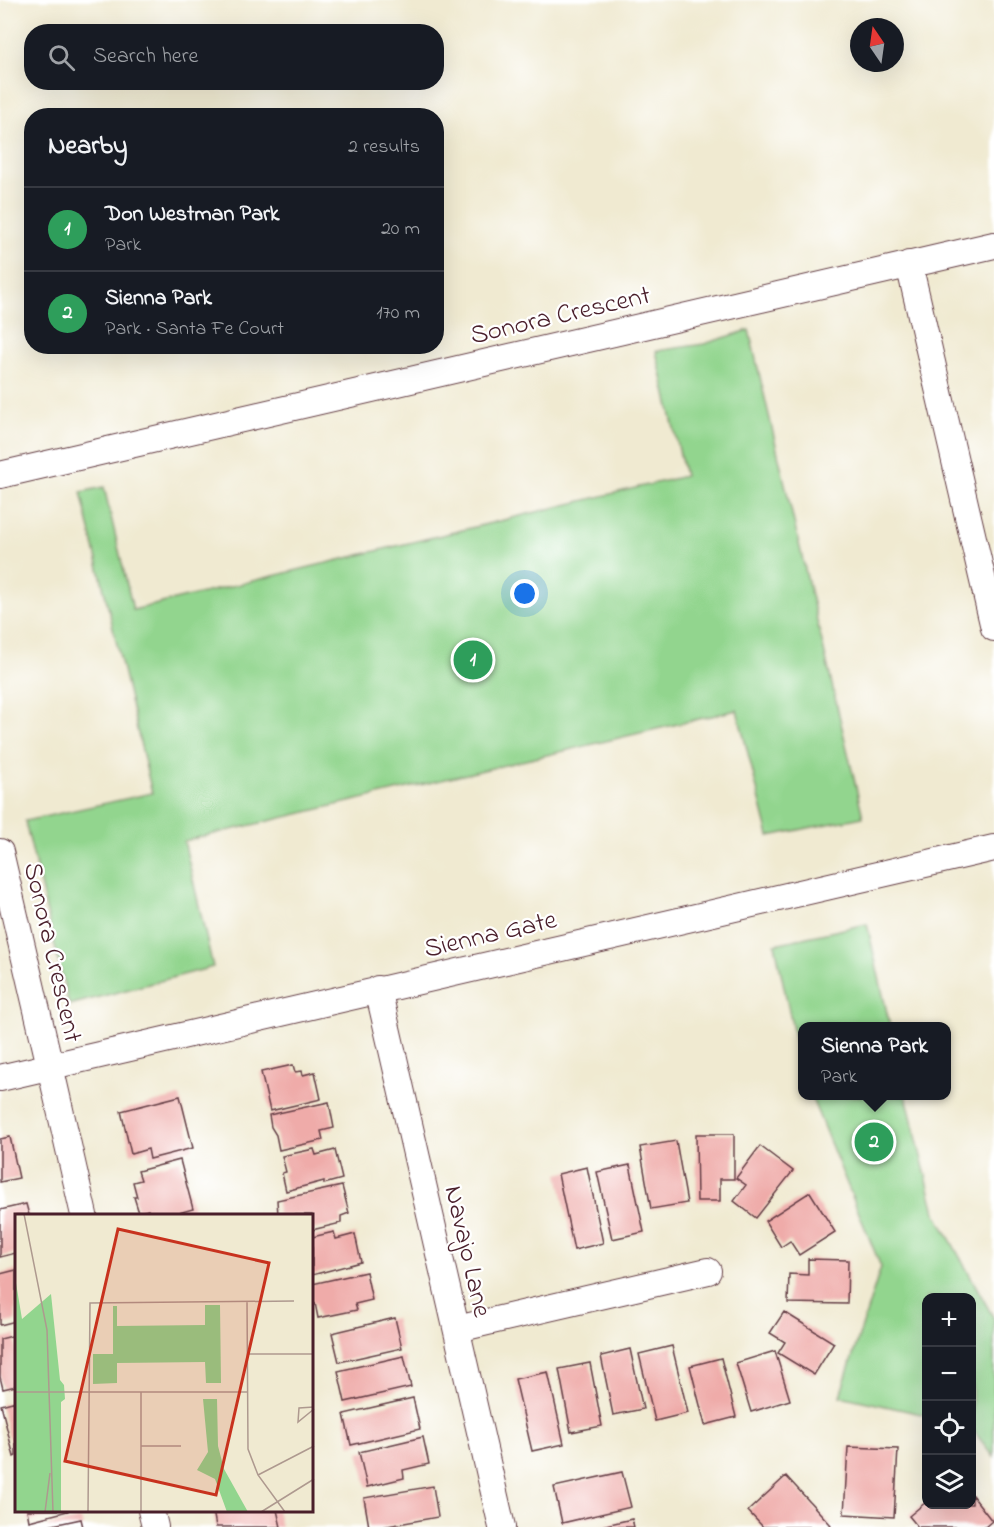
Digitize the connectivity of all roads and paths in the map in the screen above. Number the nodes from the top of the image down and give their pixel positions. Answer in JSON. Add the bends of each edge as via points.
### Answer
{"nodes":[{"id":1,"x":994,"y":245,"type":"edge"},
{"id":2,"x":909,"y":264,"type":"junction"},
{"id":3,"x":0,"y":475,"type":"edge"},
{"id":4,"x":991,"y":597,"type":"edge"},
{"id":5,"x":994,"y":628,"type":"edge"},
{"id":6,"x":994,"y":848,"type":"edge"},
{"id":7,"x":0,"y":852,"type":"edge"},
{"id":8,"x":378,"y":989,"type":"junction"},
{"id":9,"x":51,"y":1066,"type":"junction"},
{"id":10,"x":0,"y":1078,"type":"edge"},
{"id":11,"x":84,"y":1214,"type":"edge"},
{"id":12,"x":708,"y":1271,"type":"dead end"},
{"id":13,"x":457,"y":1329,"type":"junction"},
{"id":14,"x":151,"y":1512,"type":"edge"},
{"id":15,"x":155,"y":1527,"type":"edge"},
{"id":16,"x":502,"y":1527,"type":"edge"}],
"edges":[{"from":1,"to":2,"type":"street","name":"Sonora Crescent"},
{"from":2,"to":3,"type":"street","name":"Sonora Crescent"},
{"from":2,"to":4,"type":"street"},
{"from":4,"to":5,"type":"street"},
{"from":6,"to":8,"type":"street","name":"Sienna Gate"},
{"from":7,"to":9,"type":"street","name":"Sonora Crescent"},
{"from":8,"to":9,"type":"street","name":"Sienna Gate"},
{"from":8,"to":13,"type":"street","name":"Navajo Lane"},
{"from":9,"to":10,"type":"street","name":"Sienna Gate"},
{"from":9,"to":11,"type":"street","name":"Sonora Crescent"},
{"from":12,"to":13,"type":"street"},
{"from":13,"to":16,"type":"street","name":"Navajo Lane"},
{"from":14,"to":15,"type":"street"}]}
